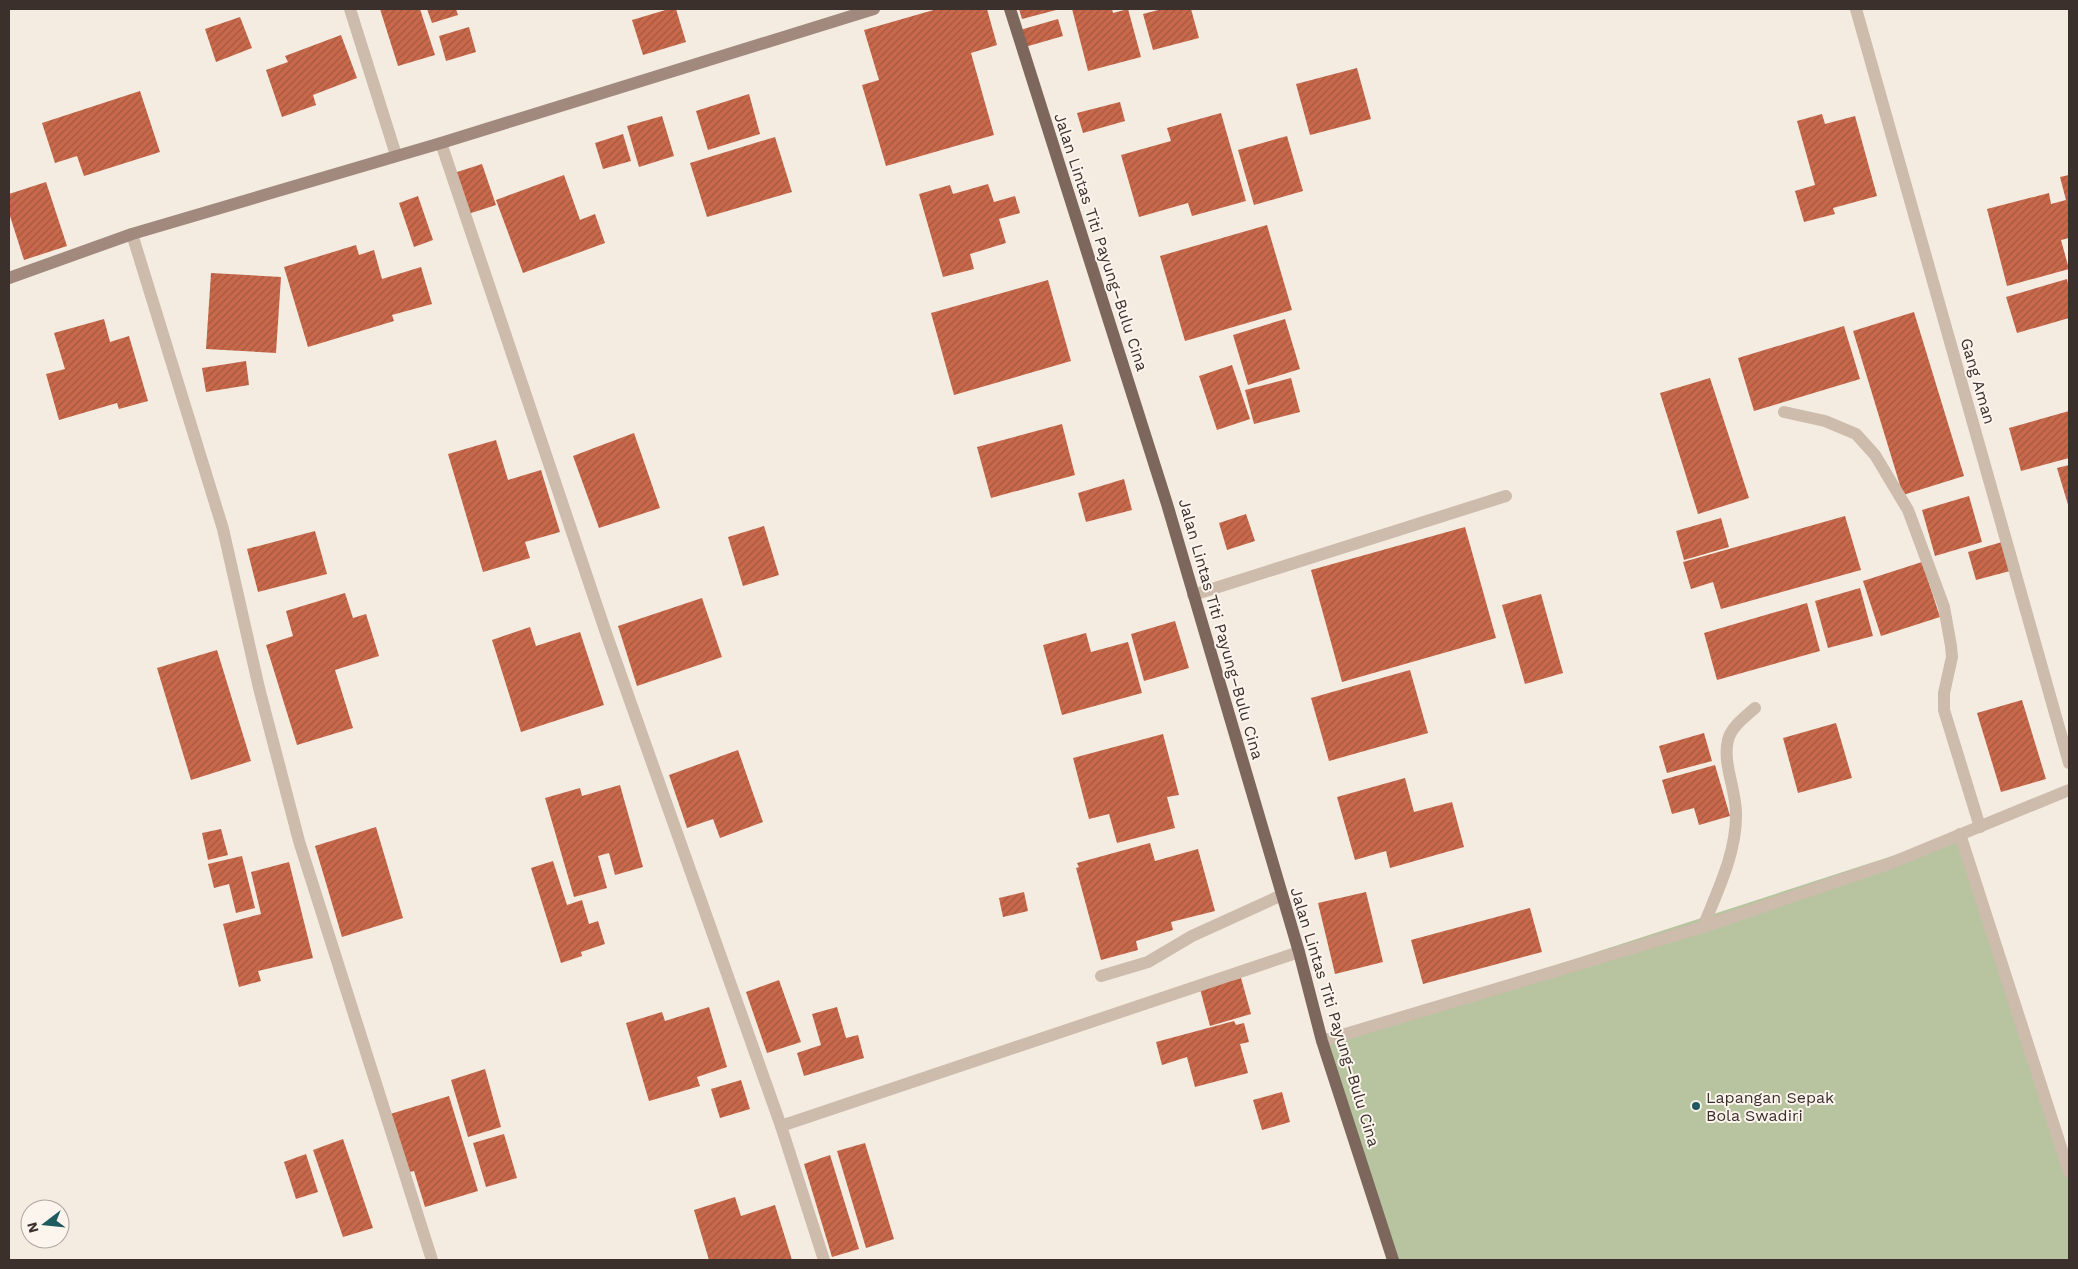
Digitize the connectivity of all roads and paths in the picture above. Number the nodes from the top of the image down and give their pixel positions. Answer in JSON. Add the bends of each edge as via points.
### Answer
{"nodes":[{"id":1,"x":350,"y":9,"type":"edge"},
{"id":2,"x":874,"y":9,"type":"edge"},
{"id":3,"x":1010,"y":9,"type":"edge"},
{"id":4,"x":1856,"y":9,"type":"edge"},
{"id":5,"x":440,"y":142,"type":"junction"},
{"id":6,"x":396,"y":155,"type":"junction"},
{"id":7,"x":132,"y":234,"type":"junction"},
{"id":8,"x":9,"y":278,"type":"edge"},
{"id":9,"x":1784,"y":412,"type":"dead end"},
{"id":10,"x":1506,"y":496,"type":"dead end"},
{"id":11,"x":1193,"y":595,"type":"junction"},
{"id":12,"x":1755,"y":708,"type":"dead end"},
{"id":13,"x":2069,"y":763,"type":"edge"},
{"id":14,"x":2069,"y":790,"type":"edge"},
{"id":15,"x":1980,"y":827,"type":"junction"},
{"id":16,"x":1960,"y":834,"type":"junction"},
{"id":17,"x":1282,"y":895,"type":"junction"},
{"id":18,"x":1703,"y":927,"type":"junction"},
{"id":19,"x":1299,"y":952,"type":"junction"},
{"id":20,"x":1102,"y":976,"type":"dead end"},
{"id":21,"x":1322,"y":1040,"type":"junction"},
{"id":22,"x":781,"y":1126,"type":"junction"},
{"id":23,"x":2069,"y":1172,"type":"edge"},
{"id":24,"x":432,"y":1260,"type":"edge"},
{"id":25,"x":824,"y":1260,"type":"edge"},
{"id":26,"x":1393,"y":1260,"type":"edge"}],
"edges":[{"from":1,"to":6,"type":"street"},
{"from":2,"to":5,"type":"street"},
{"from":3,"to":11,"type":"main road","name":"Jalan Lintas Titi Payung–Bulu Cina"},
{"from":4,"to":13,"type":"street","name":"Gang Aman"},
{"from":5,"to":6,"type":"street"},
{"from":5,"to":22,"type":"street","via":[[607,636]]},
{"from":6,"to":7,"type":"street"},
{"from":7,"to":8,"type":"street"},
{"from":7,"to":24,"type":"street","via":[[223,529],[298,841]]},
{"from":9,"to":15,"type":"street","via":[[1856,434],[1875,455],[1908,510],[1944,607],[1952,657],[1944,693],[1944,710]]},
{"from":10,"to":11,"type":"street"},
{"from":11,"to":17,"type":"main road","name":"Jalan Lintas Titi Payung–Bulu Cina"},
{"from":12,"to":18,"type":"street","via":[[1727,741],[1736,817],[1724,875]]},
{"from":14,"to":15,"type":"street"},
{"from":15,"to":16,"type":"street"},
{"from":16,"to":18,"type":"street","via":[[1891,862]]},
{"from":16,"to":23,"type":"street"},
{"from":17,"to":19,"type":"main road","name":"Jalan Lintas Titi Payung–Bulu Cina"},
{"from":17,"to":20,"type":"street","via":[[1192,936],[1148,962]]},
{"from":18,"to":21,"type":"street"},
{"from":19,"to":21,"type":"main road","name":"Jalan Lintas Titi Payung–Bulu Cina"},
{"from":19,"to":22,"type":"street"},
{"from":21,"to":26,"type":"main road","name":"Jalan Lintas Titi Payung–Bulu Cina"},
{"from":22,"to":25,"type":"street"}]}
